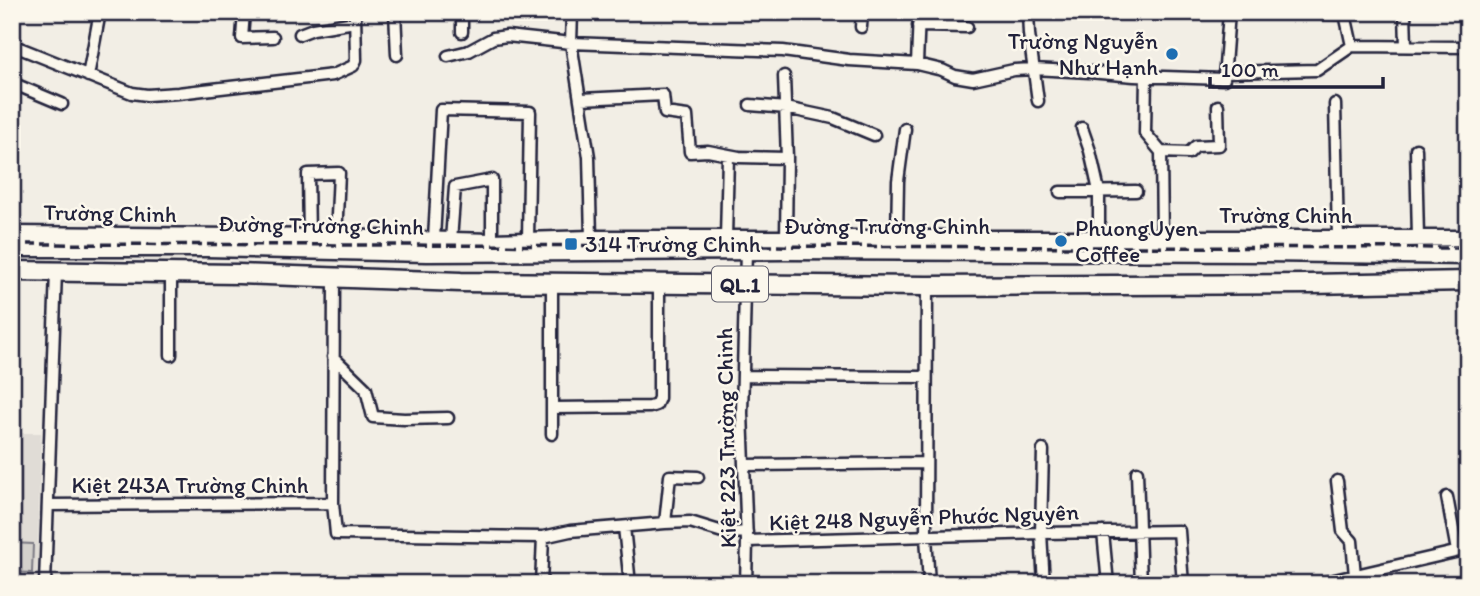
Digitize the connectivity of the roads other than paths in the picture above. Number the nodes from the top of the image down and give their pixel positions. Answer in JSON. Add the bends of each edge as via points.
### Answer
{"nodes":[{"id":1,"x":100,"y":12,"type":"edge"},
{"id":2,"x":244,"y":12,"type":"edge"},
{"id":3,"x":395,"y":12,"type":"edge"},
{"id":4,"x":462,"y":12,"type":"edge"},
{"id":5,"x":572,"y":12,"type":"edge"},
{"id":6,"x":862,"y":12,"type":"edge"},
{"id":7,"x":919,"y":12,"type":"edge"},
{"id":8,"x":1028,"y":12,"type":"edge"},
{"id":9,"x":1229,"y":12,"type":"edge"},
{"id":10,"x":1264,"y":12,"type":"edge"},
{"id":11,"x":1405,"y":12,"type":"edge"},
{"id":12,"x":355,"y":17,"type":"edge"},
{"id":13,"x":918,"y":26,"type":"junction"},
{"id":14,"x":861,"y":27,"type":"dead end"},
{"id":15,"x":967,"y":27,"type":"dead end"},
{"id":16,"x":462,"y":32,"type":"dead end"},
{"id":17,"x":300,"y":34,"type":"dead end"},
{"id":18,"x":273,"y":37,"type":"dead end"},
{"id":19,"x":571,"y":43,"type":"junction"},
{"id":20,"x":12,"y":45,"type":"edge"},
{"id":21,"x":1352,"y":46,"type":"junction"},
{"id":22,"x":1406,"y":46,"type":"junction"},
{"id":23,"x":1468,"y":47,"type":"edge"},
{"id":24,"x":397,"y":55,"type":"dead end"},
{"id":25,"x":448,"y":56,"type":"dead end"},
{"id":26,"x":917,"y":64,"type":"junction"},
{"id":27,"x":1034,"y":69,"type":"junction"},
{"id":28,"x":1224,"y":72,"type":"junction"},
{"id":29,"x":88,"y":76,"type":"junction"},
{"id":30,"x":784,"y":76,"type":"dead end"},
{"id":31,"x":1146,"y":76,"type":"junction"},
{"id":32,"x":12,"y":83,"type":"edge"},
{"id":33,"x":581,"y":99,"type":"junction"},
{"id":34,"x":1038,"y":101,"type":"dead end"},
{"id":35,"x":62,"y":104,"type":"dead end"},
{"id":36,"x":1335,"y":104,"type":"dead end"},
{"id":37,"x":750,"y":105,"type":"dead end"},
{"id":38,"x":1218,"y":106,"type":"dead end"},
{"id":39,"x":786,"y":108,"type":"junction"},
{"id":40,"x":1082,"y":128,"type":"dead end"},
{"id":41,"x":905,"y":129,"type":"dead end"},
{"id":42,"x":874,"y":135,"type":"dead end"},
{"id":43,"x":1416,"y":149,"type":"dead end"},
{"id":44,"x":1161,"y":152,"type":"junction"},
{"id":45,"x":728,"y":156,"type":"junction"},
{"id":46,"x":787,"y":158,"type":"junction"},
{"id":47,"x":1136,"y":191,"type":"dead end"},
{"id":48,"x":1060,"y":192,"type":"dead end"},
{"id":49,"x":1099,"y":192,"type":"junction"},
{"id":50,"x":12,"y":234,"type":"edge"},
{"id":51,"x":309,"y":237,"type":"junction"},
{"id":52,"x":336,"y":237,"type":"junction"},
{"id":53,"x":591,"y":238,"type":"junction"},
{"id":54,"x":726,"y":238,"type":"junction"},
{"id":55,"x":786,"y":238,"type":"junction"},
{"id":56,"x":897,"y":238,"type":"junction"},
{"id":57,"x":1099,"y":238,"type":"junction"},
{"id":58,"x":1162,"y":238,"type":"junction"},
{"id":59,"x":1338,"y":238,"type":"junction"},
{"id":60,"x":1418,"y":238,"type":"junction"},
{"id":61,"x":1468,"y":238,"type":"edge"},
{"id":62,"x":528,"y":240,"type":"junction"},
{"id":63,"x":492,"y":241,"type":"junction"},
{"id":64,"x":442,"y":244,"type":"junction"},
{"id":65,"x":12,"y":247,"type":"edge"},
{"id":66,"x":206,"y":247,"type":"junction"},
{"id":67,"x":746,"y":250,"type":"junction"},
{"id":68,"x":1266,"y":252,"type":"junction"},
{"id":69,"x":1468,"y":255,"type":"edge"},
{"id":70,"x":12,"y":271,"type":"edge"},
{"id":71,"x":56,"y":271,"type":"junction"},
{"id":72,"x":171,"y":273,"type":"junction"},
{"id":73,"x":205,"y":273,"type":"junction"},
{"id":74,"x":334,"y":278,"type":"junction"},
{"id":75,"x":1468,"y":281,"type":"edge"},
{"id":76,"x":442,"y":282,"type":"junction"},
{"id":77,"x":552,"y":283,"type":"junction"},
{"id":78,"x":659,"y":284,"type":"junction"},
{"id":79,"x":745,"y":284,"type":"junction"},
{"id":80,"x":1267,"y":285,"type":"junction"},
{"id":81,"x":927,"y":286,"type":"junction"},
{"id":82,"x":171,"y":355,"type":"dead end"},
{"id":83,"x":333,"y":357,"type":"junction"},
{"id":84,"x":743,"y":376,"type":"junction"},
{"id":85,"x":926,"y":377,"type":"junction"},
{"id":86,"x":552,"y":408,"type":"junction"},
{"id":87,"x":449,"y":418,"type":"dead end"},
{"id":88,"x":552,"y":434,"type":"dead end"},
{"id":89,"x":1043,"y":450,"type":"dead end"},
{"id":90,"x":926,"y":463,"type":"junction"},
{"id":91,"x":744,"y":465,"type":"junction"},
{"id":92,"x":1136,"y":472,"type":"dead end"},
{"id":93,"x":698,"y":477,"type":"dead end"},
{"id":94,"x":1337,"y":481,"type":"dead end"},
{"id":95,"x":1447,"y":497,"type":"dead end"},
{"id":96,"x":332,"y":503,"type":"junction"},
{"id":97,"x":48,"y":505,"type":"junction"},
{"id":98,"x":666,"y":523,"type":"junction"},
{"id":99,"x":624,"y":527,"type":"junction"},
{"id":100,"x":1139,"y":531,"type":"junction"},
{"id":101,"x":1103,"y":532,"type":"junction"},
{"id":102,"x":1041,"y":533,"type":"junction"},
{"id":103,"x":926,"y":536,"type":"junction"},
{"id":104,"x":543,"y":537,"type":"junction"},
{"id":105,"x":747,"y":537,"type":"junction"},
{"id":106,"x":1468,"y":549,"type":"edge"},
{"id":107,"x":1457,"y":551,"type":"junction"},
{"id":108,"x":1376,"y":571,"type":"junction"},
{"id":109,"x":1355,"y":576,"type":"junction"},
{"id":110,"x":45,"y":584,"type":"edge"},
{"id":111,"x":541,"y":584,"type":"edge"},
{"id":112,"x":630,"y":584,"type":"edge"},
{"id":113,"x":746,"y":584,"type":"edge"},
{"id":114,"x":929,"y":584,"type":"edge"},
{"id":115,"x":1044,"y":584,"type":"edge"},
{"id":116,"x":1108,"y":584,"type":"edge"},
{"id":117,"x":1142,"y":584,"type":"edge"},
{"id":118,"x":1183,"y":584,"type":"edge"},
{"id":119,"x":1317,"y":584,"type":"edge"},
{"id":120,"x":1378,"y":584,"type":"edge"}],
"edges":[{"from":1,"to":29,"type":"street"},
{"from":2,"to":18,"type":"street","via":[[242,38]]},
{"from":3,"to":24,"type":"street"},
{"from":4,"to":16,"type":"street"},
{"from":5,"to":19,"type":"street"},
{"from":6,"to":14,"type":"street"},
{"from":7,"to":13,"type":"street"},
{"from":8,"to":27,"type":"street"},
{"from":9,"to":28,"type":"street"},
{"from":10,"to":21,"type":"street","via":[[1345,14]]},
{"from":11,"to":22,"type":"street"},
{"from":12,"to":17,"type":"street"},
{"from":12,"to":29,"type":"street","via":[[356,60],[333,75],[147,95]]},
{"from":13,"to":15,"type":"street"},
{"from":13,"to":26,"type":"street"},
{"from":19,"to":25,"type":"street","via":[[499,37]]},
{"from":19,"to":26,"type":"street","via":[[783,51]]},
{"from":19,"to":33,"type":"street"},
{"from":20,"to":29,"type":"street"},
{"from":21,"to":22,"type":"street"},
{"from":21,"to":28,"type":"street","via":[[1317,70]]},
{"from":22,"to":23,"type":"street"},
{"from":26,"to":27,"type":"street","via":[[973,79]]},
{"from":27,"to":31,"type":"street"},
{"from":27,"to":34,"type":"street"},
{"from":28,"to":31,"type":"street","via":[[1224,79]]},
{"from":30,"to":39,"type":"street","name":"Đường Trường Chinh"},
{"from":31,"to":44,"type":"street","via":[[1145,134]]},
{"from":32,"to":35,"type":"street"},
{"from":33,"to":45,"type":"street","via":[[663,95],[665,113],[687,116],[690,152]]},
{"from":33,"to":53,"type":"street","via":[[589,157]]},
{"from":36,"to":59,"type":"street"},
{"from":37,"to":39,"type":"street"},
{"from":38,"to":44,"type":"street","via":[[1219,145],[1195,146],[1189,153]]},
{"from":39,"to":42,"type":"street","via":[[833,118]]},
{"from":39,"to":46,"type":"street","name":"Đường Trường Chinh"},
{"from":40,"to":49,"type":"street"},
{"from":41,"to":56,"type":"street"},
{"from":43,"to":60,"type":"street"},
{"from":44,"to":58,"type":"street"},
{"from":45,"to":46,"type":"street"},
{"from":45,"to":54,"type":"street"},
{"from":46,"to":55,"type":"street","name":"Đường Trường Chinh"},
{"from":47,"to":49,"type":"street"},
{"from":48,"to":49,"type":"street"},
{"from":49,"to":57,"type":"street"},
{"from":50,"to":51,"type":"street","name":"Trường Chinh"},
{"from":51,"to":52,"type":"street","name":"Trường Chinh"},
{"from":51,"to":52,"type":"street","via":[[308,174],[339,173]]},
{"from":52,"to":64,"type":"street","name":"Trường Chinh"},
{"from":53,"to":54,"type":"street","name":"Trường Chinh"},
{"from":53,"to":62,"type":"street","name":"Trường Chinh"},
{"from":54,"to":55,"type":"street","name":"Trường Chinh"},
{"from":55,"to":56,"type":"street","name":"Trường Chinh"},
{"from":56,"to":57,"type":"street","name":"Trường Chinh"},
{"from":57,"to":58,"type":"street","name":"Trường Chinh"},
{"from":58,"to":59,"type":"street","name":"Trường Chinh"},
{"from":59,"to":60,"type":"street","name":"Trường Chinh"},
{"from":60,"to":61,"type":"street","name":"Trường Chinh"},
{"from":62,"to":63,"type":"street","name":"Trường Chinh"},
{"from":62,"to":64,"type":"street","via":[[530,112],[441,110]]},
{"from":63,"to":64,"type":"street","name":"Trường Chinh"},
{"from":63,"to":64,"type":"street","name":"Đường Trường Chinh","via":[[492,180],[455,187]]},
{"from":64,"to":66,"type":"highway","name":"Đường Trường Chinh","number":"QL.1"},
{"from":64,"to":67,"type":"highway","name":"Đường Trường Chinh","number":"QL.1"},
{"from":64,"to":76,"type":"highway"},
{"from":65,"to":66,"type":"highway","name":"Đường Trường Chinh","number":"QL.1"},
{"from":66,"to":73,"type":"highway"},
{"from":67,"to":68,"type":"highway","name":"Đường Trường Chinh","number":"QL.1"},
{"from":67,"to":79,"type":"street","name":"Kiệt 223 Trường Chinh"},
{"from":68,"to":69,"type":"highway","name":"Đường Trường Chinh","number":"QL.1"},
{"from":68,"to":80,"type":"highway"},
{"from":70,"to":71,"type":"highway","number":"QL.1"},
{"from":71,"to":72,"type":"highway","number":"QL.1"},
{"from":71,"to":97,"type":"street"},
{"from":72,"to":73,"type":"highway","number":"QL.1"},
{"from":72,"to":82,"type":"street"},
{"from":73,"to":74,"type":"highway","number":"QL.1"},
{"from":74,"to":76,"type":"highway","number":"QL.1"},
{"from":74,"to":83,"type":"street"},
{"from":75,"to":80,"type":"highway","number":"QL.1"},
{"from":76,"to":77,"type":"highway","number":"QL.1"},
{"from":77,"to":78,"type":"highway","number":"QL.1"},
{"from":77,"to":86,"type":"street"},
{"from":78,"to":79,"type":"highway","number":"QL.1"},
{"from":78,"to":86,"type":"street","via":[[656,405]]},
{"from":79,"to":81,"type":"highway","number":"QL.1"},
{"from":79,"to":84,"type":"street","name":"Kiệt 223 Trường Chinh"},
{"from":80,"to":81,"type":"highway","number":"QL.1"},
{"from":81,"to":85,"type":"street"},
{"from":83,"to":87,"type":"street","via":[[366,388],[373,417]]},
{"from":83,"to":96,"type":"street"},
{"from":84,"to":85,"type":"street"},
{"from":84,"to":91,"type":"street","name":"Kiệt 223 Trường Chinh"},
{"from":85,"to":90,"type":"street"},
{"from":86,"to":88,"type":"street"},
{"from":89,"to":102,"type":"street"},
{"from":90,"to":91,"type":"street"},
{"from":90,"to":103,"type":"street"},
{"from":91,"to":105,"type":"street","name":"Kiệt 223 Trường Chinh"},
{"from":92,"to":100,"type":"street"},
{"from":93,"to":98,"type":"street","via":[[670,476]]},
{"from":94,"to":109,"type":"street","via":[[1343,531],[1352,541]]},
{"from":95,"to":107,"type":"street"},
{"from":96,"to":97,"type":"street","name":"Kiệt 243A Trường Chinh"},
{"from":96,"to":104,"type":"street","name":"Kiệt 248 Nguyễn Phước Nguyên","via":[[338,535]]},
{"from":97,"to":110,"type":"street"},
{"from":98,"to":99,"type":"street","name":"Kiệt 248 Nguyễn Phước Nguyên"},
{"from":98,"to":105,"type":"street","name":"Kiệt 248 Nguyễn Phước Nguyên","via":[[690,522]]},
{"from":99,"to":104,"type":"street","name":"Kiệt 248 Nguyễn Phước Nguyên"},
{"from":99,"to":112,"type":"street"},
{"from":100,"to":101,"type":"street","name":"Kiệt 248 Nguyễn Phước Nguyên"},
{"from":100,"to":117,"type":"street"},
{"from":100,"to":118,"type":"street","name":"Kiệt 248 Nguyễn Phước Nguyên","via":[[1179,531]]},
{"from":101,"to":102,"type":"street","name":"Kiệt 248 Nguyễn Phước Nguyên"},
{"from":101,"to":116,"type":"street","name":"Kiệt 248 Nguyễn Phước Nguyên"},
{"from":102,"to":103,"type":"street","name":"Kiệt 248 Nguyễn Phước Nguyên"},
{"from":102,"to":115,"type":"street"},
{"from":103,"to":105,"type":"street","name":"Kiệt 248 Nguyễn Phước Nguyên"},
{"from":103,"to":114,"type":"street"},
{"from":104,"to":111,"type":"street"},
{"from":105,"to":113,"type":"street","name":"Kiệt 223 Trường Chinh"},
{"from":106,"to":107,"type":"street"},
{"from":107,"to":108,"type":"street"},
{"from":108,"to":109,"type":"street"},
{"from":108,"to":120,"type":"street"},
{"from":109,"to":119,"type":"street"}]}
